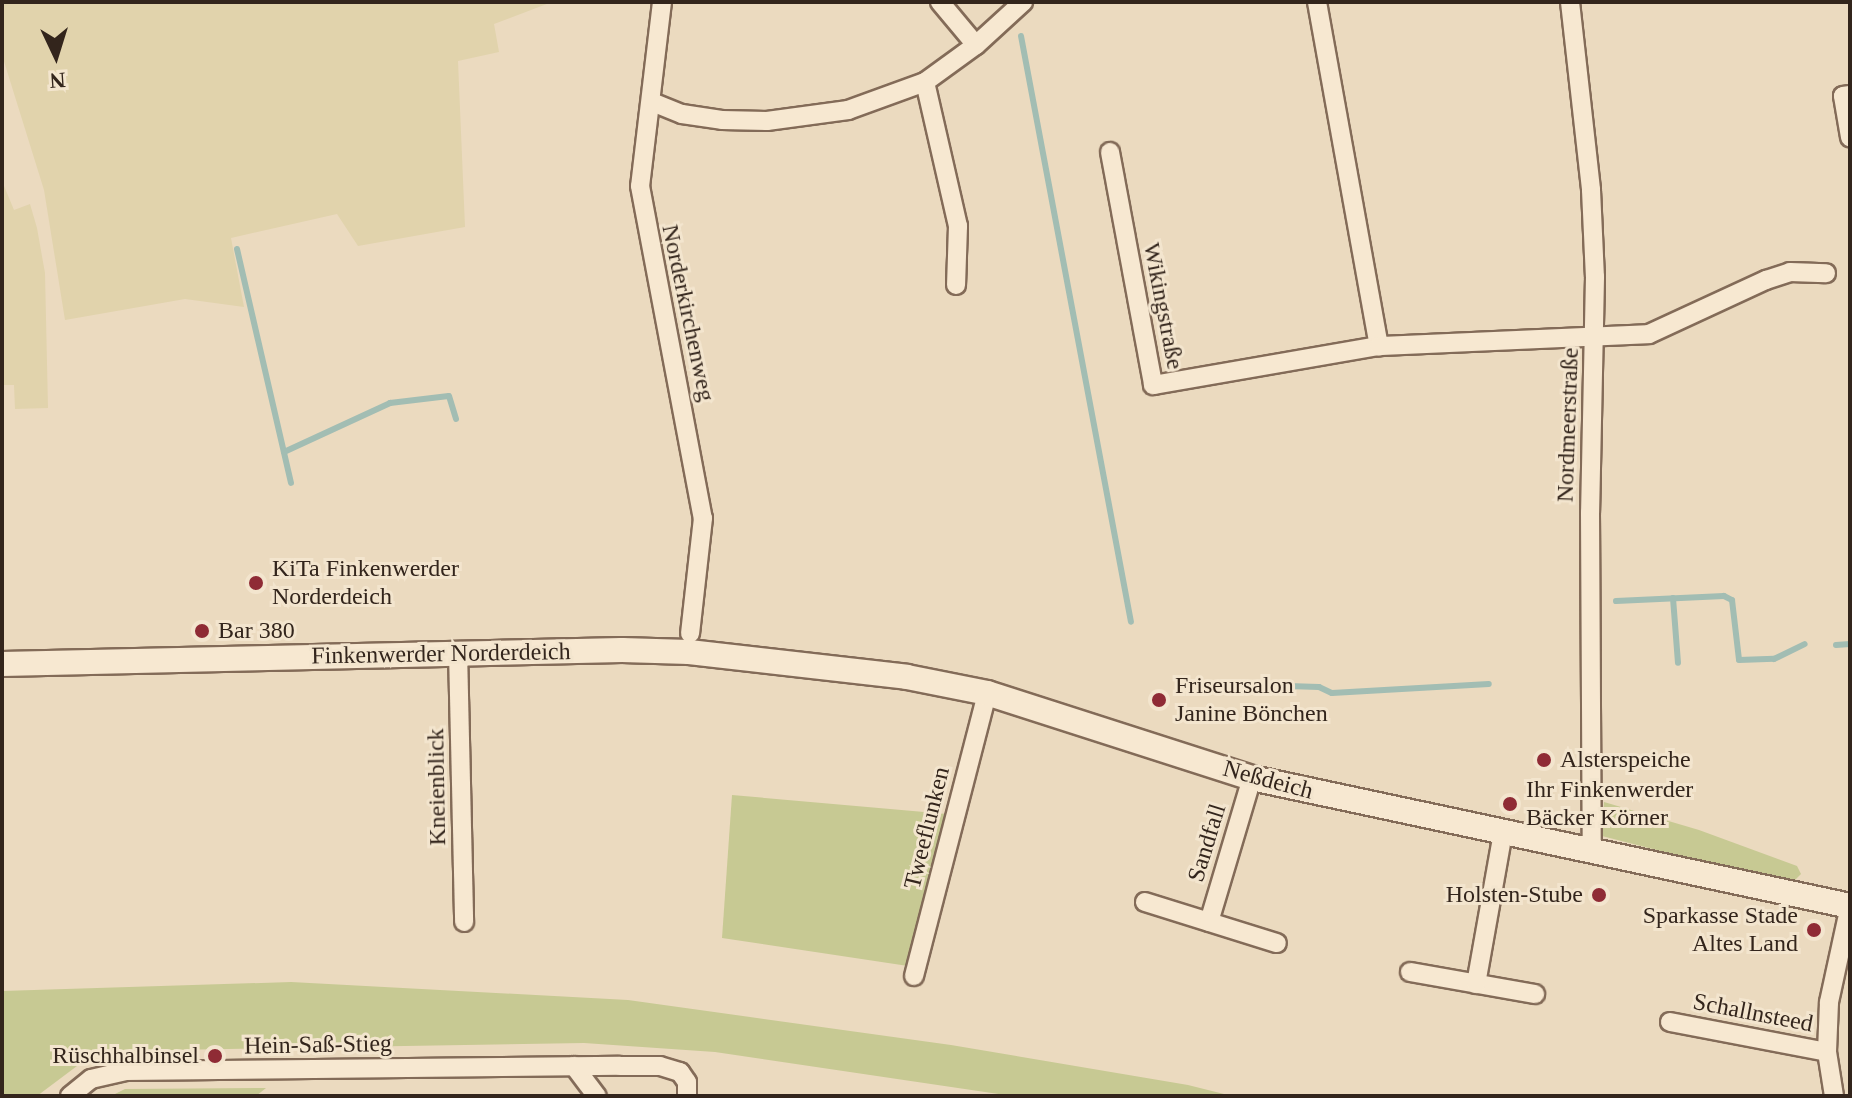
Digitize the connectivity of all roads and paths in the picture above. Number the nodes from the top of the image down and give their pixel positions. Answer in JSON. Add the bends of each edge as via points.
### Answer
{"nodes":[{"id":1,"x":662,"y":2,"type":"edge"},
{"id":2,"x":940,"y":2,"type":"edge"},
{"id":3,"x":1023,"y":2,"type":"edge"},
{"id":4,"x":1317,"y":2,"type":"edge"},
{"id":5,"x":1570,"y":2,"type":"edge"},
{"id":6,"x":976,"y":45,"type":"junction"},
{"id":7,"x":925,"y":82,"type":"junction"},
{"id":8,"x":1850,"y":95,"type":"edge"},
{"id":9,"x":652,"y":102,"type":"junction"},
{"id":10,"x":1850,"y":137,"type":"edge"},
{"id":11,"x":1110,"y":152,"type":"dead end"},
{"id":12,"x":1826,"y":273,"type":"dead end"},
{"id":13,"x":956,"y":285,"type":"dead end"},
{"id":14,"x":1595,"y":336,"type":"junction"},
{"id":15,"x":1379,"y":346,"type":"junction"},
{"id":16,"x":690,"y":642,"type":"junction"},
{"id":17,"x":458,"y":651,"type":"junction"},
{"id":18,"x":2,"y":664,"type":"edge"},
{"id":19,"x":987,"y":693,"type":"junction"},
{"id":20,"x":1252,"y":778,"type":"junction"},
{"id":21,"x":1503,"y":832,"type":"junction"},
{"id":22,"x":1592,"y":851,"type":"junction"},
{"id":23,"x":1145,"y":902,"type":"dead end"},
{"id":24,"x":1850,"y":906,"type":"edge"},
{"id":25,"x":464,"y":922,"type":"dead end"},
{"id":26,"x":1209,"y":922,"type":"junction"},
{"id":27,"x":1277,"y":943,"type":"dead end"},
{"id":28,"x":1410,"y":972,"type":"dead end"},
{"id":29,"x":914,"y":976,"type":"dead end"},
{"id":30,"x":1476,"y":984,"type":"junction"},
{"id":31,"x":1535,"y":994,"type":"dead end"},
{"id":32,"x":1670,"y":1022,"type":"dead end"},
{"id":33,"x":1827,"y":1052,"type":"junction"},
{"id":34,"x":574,"y":1066,"type":"junction"},
{"id":35,"x":70,"y":1096,"type":"edge"},
{"id":36,"x":597,"y":1096,"type":"edge"},
{"id":37,"x":687,"y":1096,"type":"edge"},
{"id":38,"x":1834,"y":1096,"type":"edge"}],
"edges":[{"from":1,"to":9,"type":"street","name":"Norderkirchenweg"},
{"from":2,"to":6,"type":"street"},
{"from":3,"to":6,"type":"street"},
{"from":4,"to":15,"type":"street"},
{"from":5,"to":14,"type":"street","name":"Nordmeerstraße","via":[[1591,190]]},
{"from":6,"to":7,"type":"street"},
{"from":7,"to":9,"type":"street","via":[[848,110],[781,120],[722,120],[682,114]]},
{"from":7,"to":13,"type":"street","via":[[958,226]]},
{"from":8,"to":10,"type":"street","via":[[1843,96]]},
{"from":9,"to":16,"type":"street","name":"Norderkirchenweg","via":[[642,166],[643,214],[703,518]]},
{"from":11,"to":15,"type":"street","name":"Wikingstraße","via":[[1153,385]]},
{"from":12,"to":14,"type":"street","name":"Wikingstraße","via":[[1790,272],[1766,280],[1649,334]]},
{"from":14,"to":15,"type":"street","name":"Wikingstraße"},
{"from":14,"to":22,"type":"street","name":"Nordmeerstraße"},
{"from":16,"to":17,"type":"street","name":"Finkenwerder Norderdeich"},
{"from":16,"to":19,"type":"street","name":"Neßdeich"},
{"from":17,"to":18,"type":"street","name":"Finkenwerder Norderdeich"},
{"from":17,"to":25,"type":"street","name":"Kneienblick"},
{"from":19,"to":20,"type":"street","name":"Neßdeich"},
{"from":19,"to":29,"type":"street","name":"Tweeflunken"},
{"from":20,"to":21,"type":"street","name":"Neßdeich"},
{"from":20,"to":26,"type":"street","name":"Sandfall"},
{"from":21,"to":22,"type":"street","name":"Neßdeich"},
{"from":21,"to":30,"type":"street"},
{"from":22,"to":24,"type":"street","name":"Neßdeich"},
{"from":23,"to":26,"type":"street","name":"Sandfall"},
{"from":24,"to":33,"type":"street","via":[[1829,1002]]},
{"from":26,"to":27,"type":"street","name":"Sandfall"},
{"from":28,"to":30,"type":"street"},
{"from":30,"to":31,"type":"street"},
{"from":32,"to":33,"type":"street","name":"Schallnsteed"},
{"from":33,"to":38,"type":"street"},
{"from":34,"to":35,"type":"street","name":"Hein-Saß-Stieg","via":[[125,1071],[91,1079]]},
{"from":34,"to":36,"type":"street"},
{"from":34,"to":37,"type":"street","name":"Hein-Saß-Stieg","via":[[671,1069],[684,1076]]}]}
